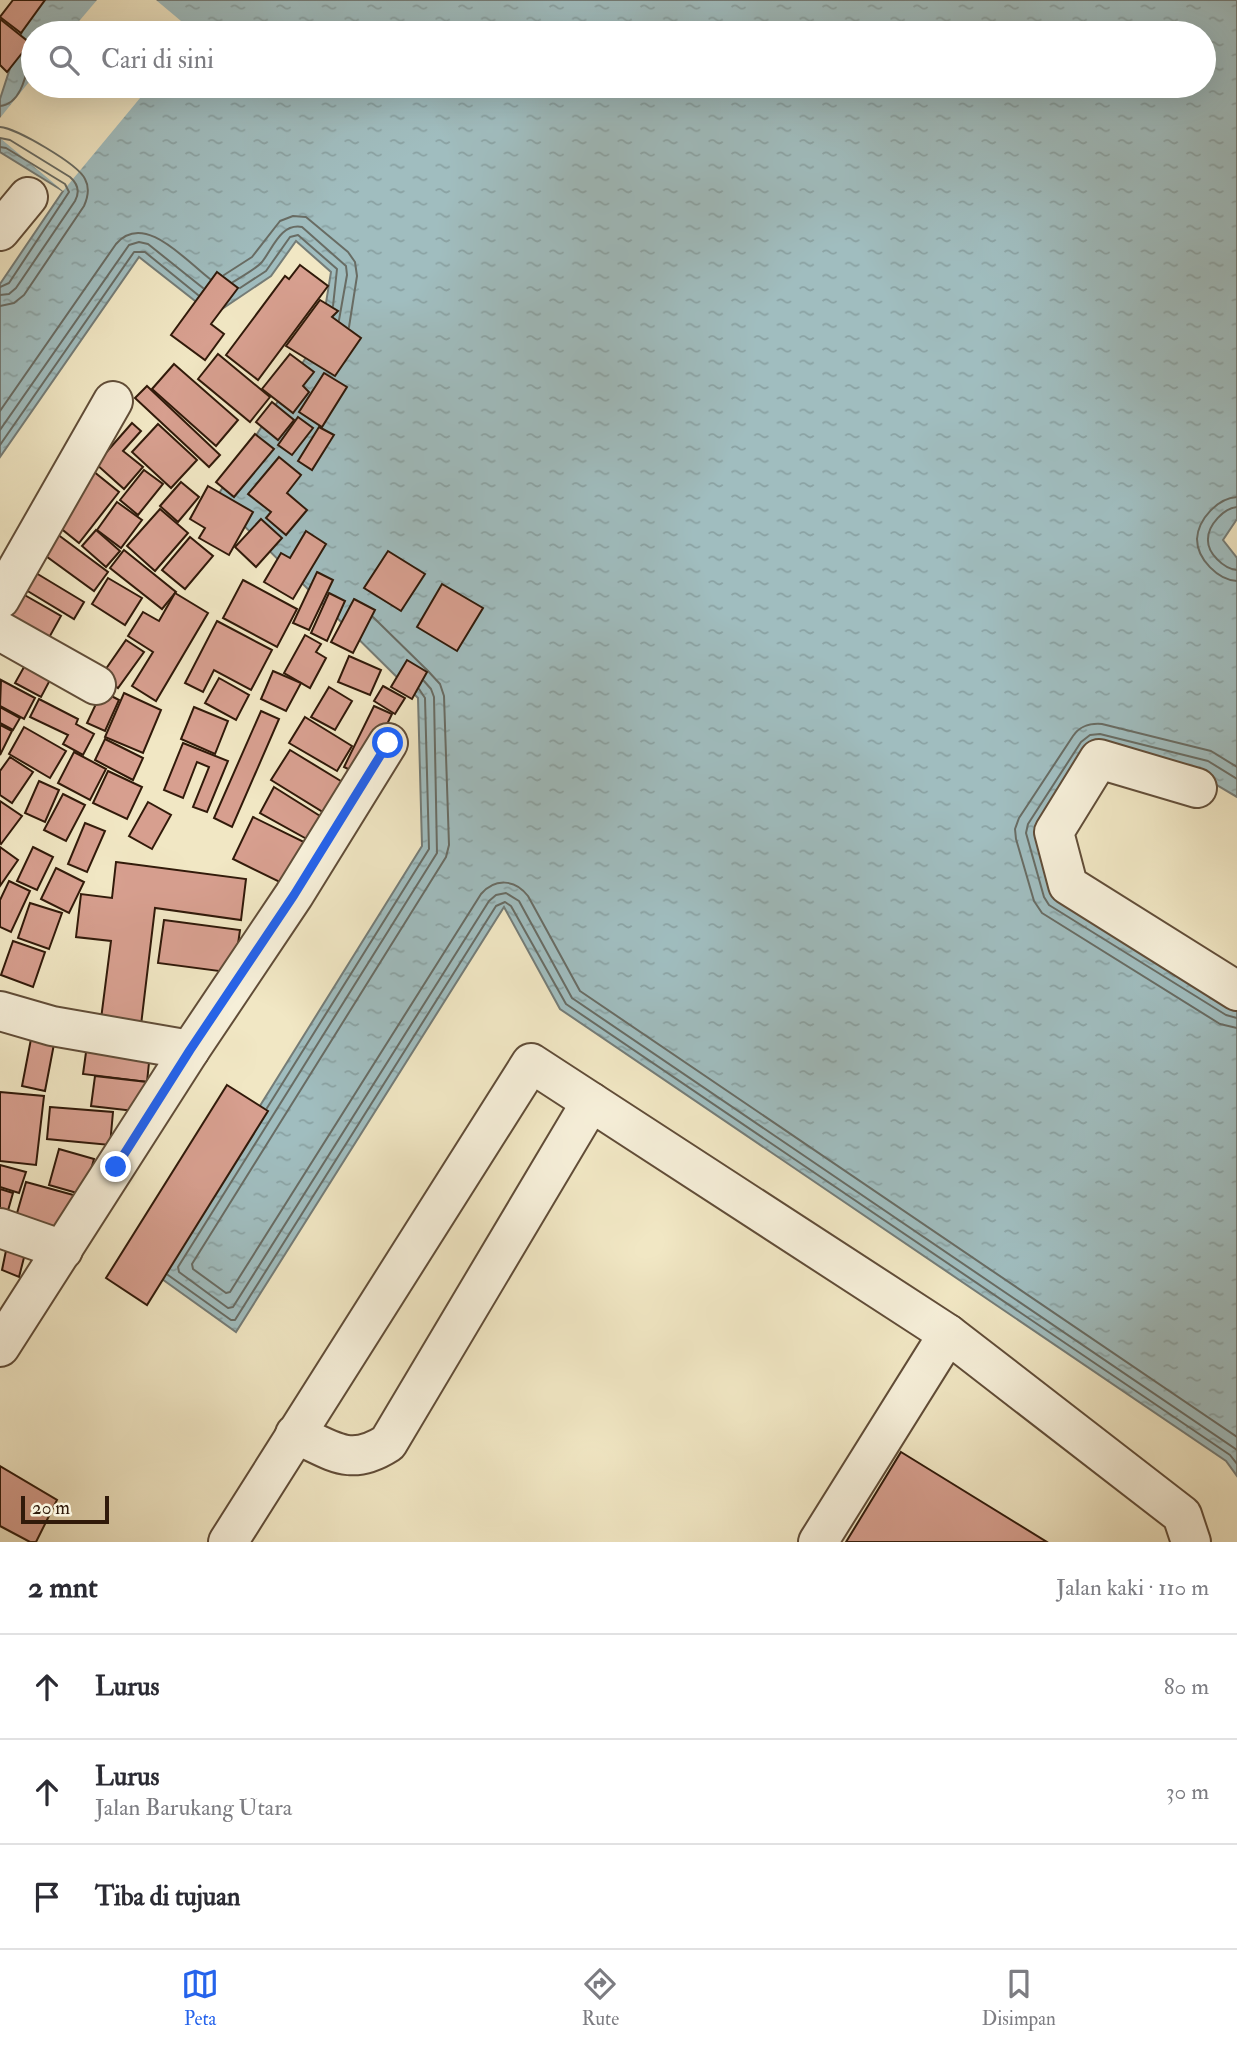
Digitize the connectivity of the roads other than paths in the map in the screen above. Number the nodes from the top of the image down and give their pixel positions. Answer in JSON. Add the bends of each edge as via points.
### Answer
{"nodes":[{"id":1,"x":28,"y":197,"type":"dead end"},
{"id":2,"x":0,"y":230,"type":"edge"},
{"id":3,"x":113,"y":401,"type":"dead end"},
{"id":4,"x":0,"y":599,"type":"edge"},
{"id":5,"x":0,"y":631,"type":"edge"},
{"id":6,"x":96,"y":685,"type":"dead end"},
{"id":7,"x":388,"y":743,"type":"dead end"},
{"id":8,"x":1197,"y":788,"type":"dead end"},
{"id":9,"x":1237,"y":991,"type":"edge"},
{"id":10,"x":0,"y":1011,"type":"edge"},
{"id":11,"x":190,"y":1050,"type":"junction"},
{"id":12,"x":591,"y":1102,"type":"junction"},
{"id":13,"x":0,"y":1228,"type":"edge"},
{"id":14,"x":63,"y":1250,"type":"junction"},
{"id":15,"x":948,"y":1334,"type":"junction"},
{"id":16,"x":0,"y":1348,"type":"edge"},
{"id":17,"x":295,"y":1434,"type":"junction"},
{"id":18,"x":238,"y":1538,"type":"edge"},
{"id":19,"x":818,"y":1542,"type":"edge"},
{"id":20,"x":1191,"y":1542,"type":"edge"}],
"edges":[{"from":1,"to":2,"type":"street"},
{"from":3,"to":4,"type":"street"},
{"from":5,"to":6,"type":"street"},
{"from":7,"to":11,"type":"street"},
{"from":8,"to":9,"type":"street","via":[[1100,759],[1054,832],[1068,885]]},
{"from":10,"to":11,"type":"street","via":[[52,1026]]},
{"from":11,"to":14,"type":"street"},
{"from":12,"to":15,"type":"street"},
{"from":12,"to":17,"type":"street","via":[[388,1443],[350,1457]]},
{"from":12,"to":17,"type":"street","via":[[531,1063]]},
{"from":13,"to":14,"type":"street"},
{"from":14,"to":16,"type":"street"},
{"from":15,"to":19,"type":"street"},
{"from":15,"to":20,"type":"street","via":[[1182,1515]]},
{"from":17,"to":18,"type":"street"}]}
